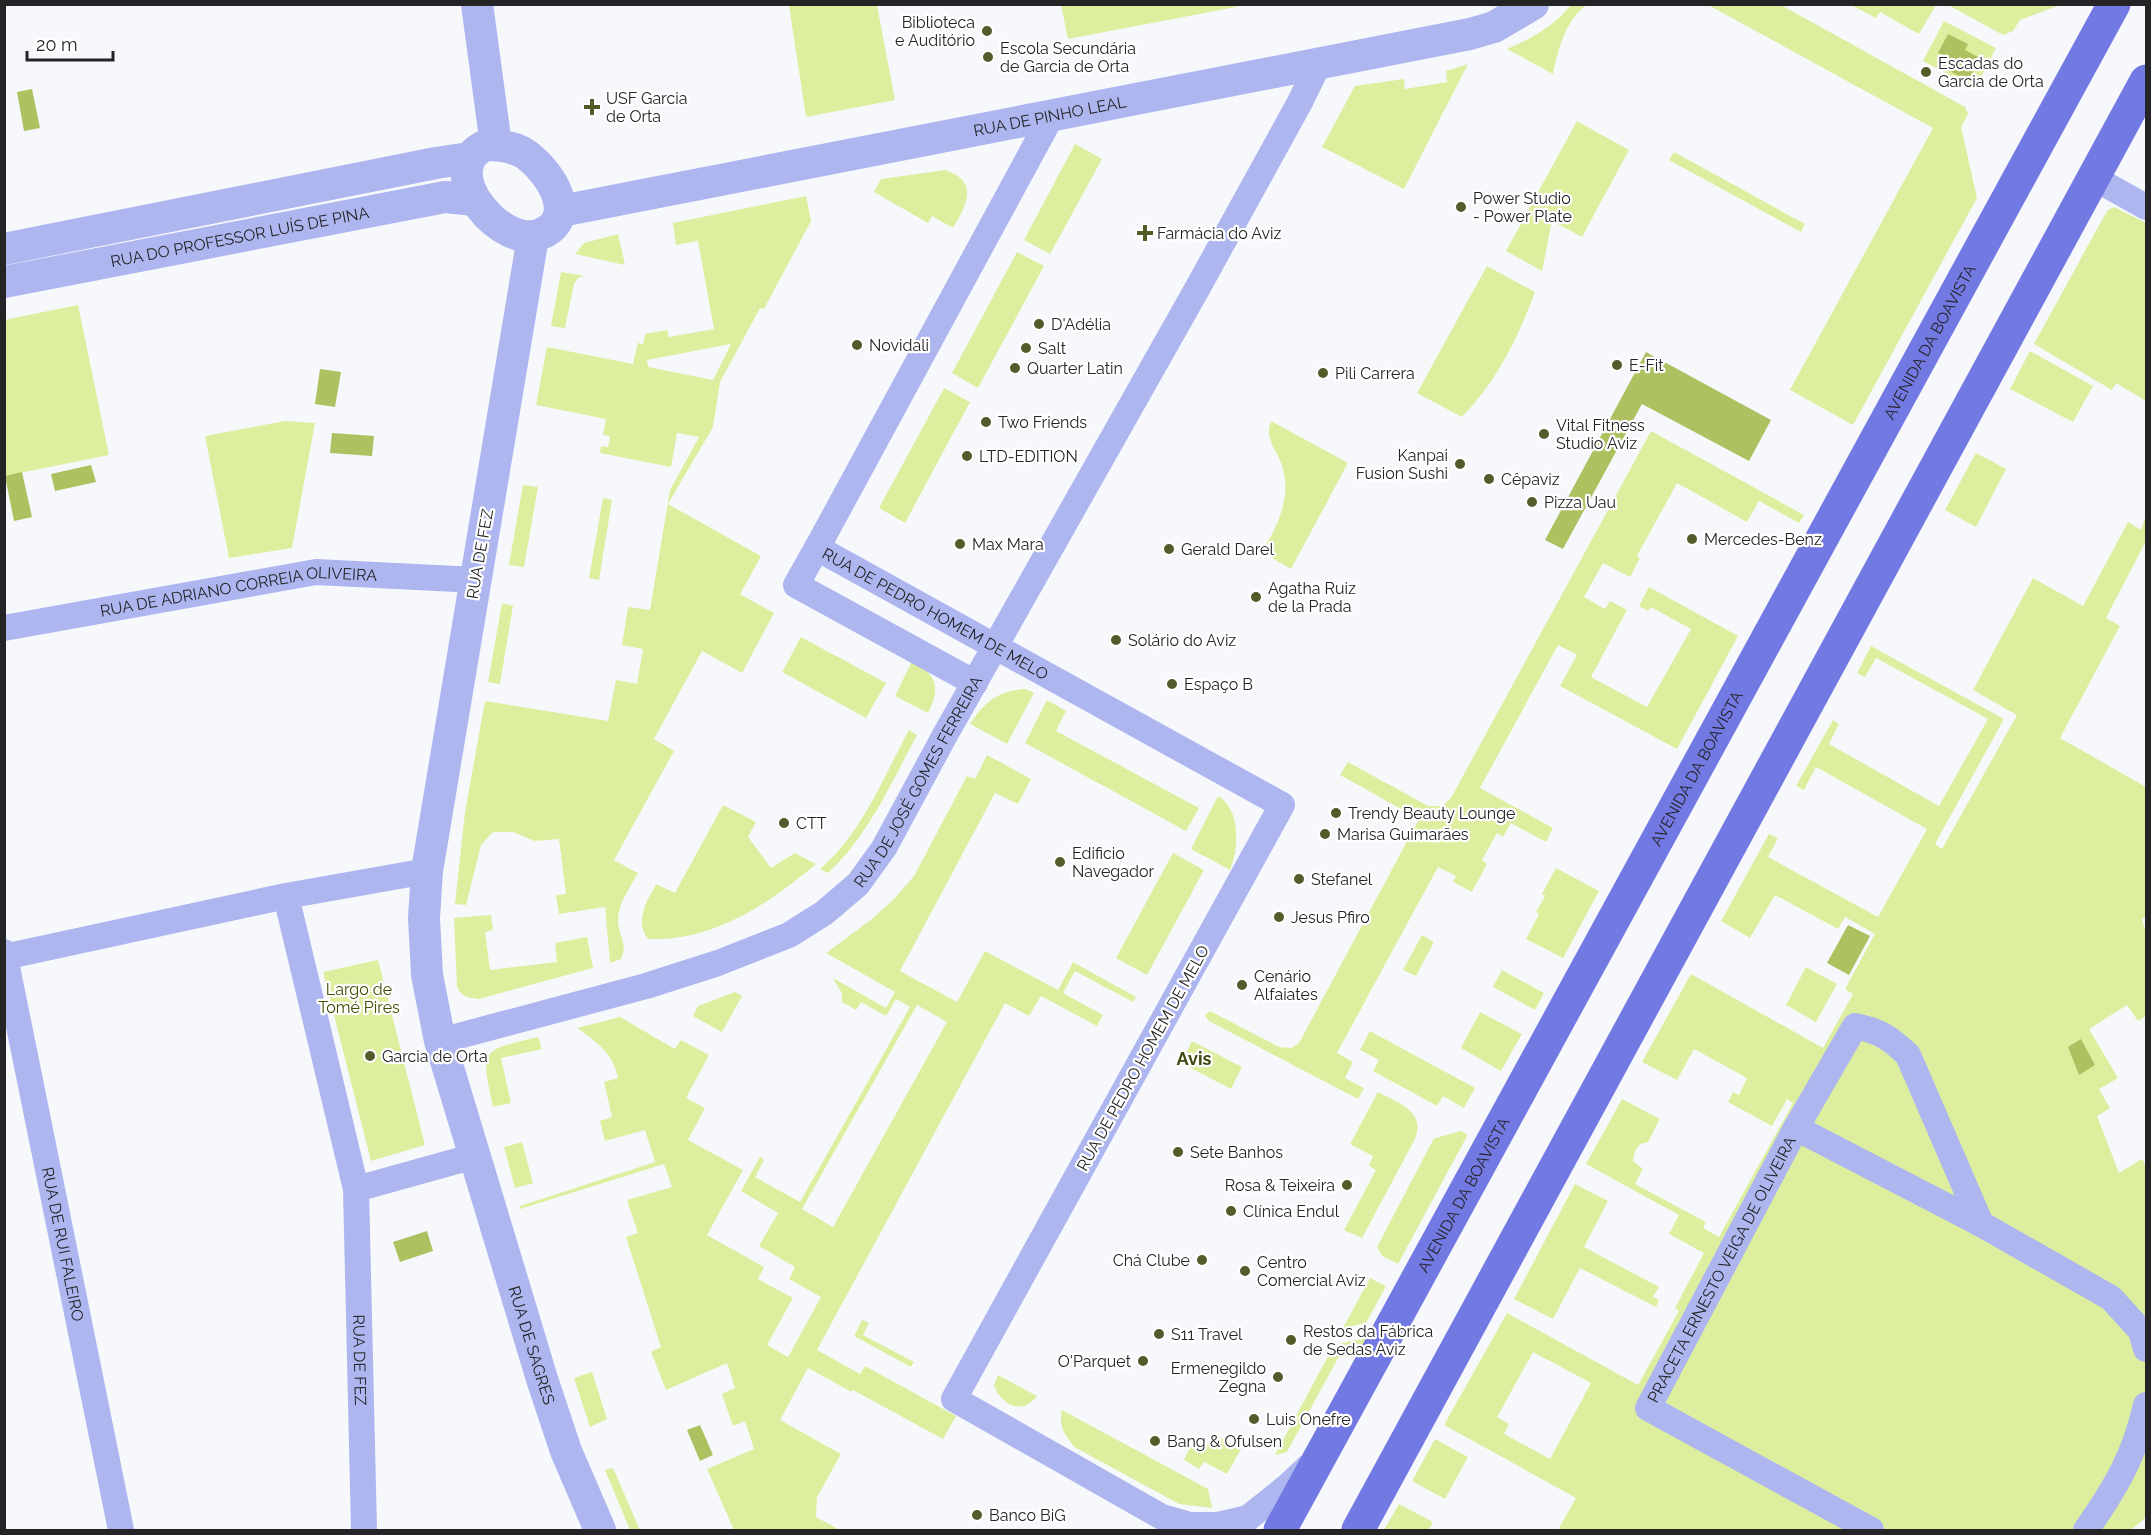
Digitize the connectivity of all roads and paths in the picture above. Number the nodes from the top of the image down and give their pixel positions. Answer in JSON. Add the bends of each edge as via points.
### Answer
{"nodes":[{"id":1,"x":477,"y":4,"type":"edge"},
{"id":2,"x":1533,"y":4,"type":"edge"},
{"id":3,"x":2114,"y":4,"type":"edge"},
{"id":4,"x":1318,"y":65,"type":"junction"},
{"id":5,"x":2146,"y":81,"type":"edge"},
{"id":6,"x":1052,"y":115,"type":"junction"},
{"id":7,"x":482,"y":152,"type":"junction"},
{"id":8,"x":2094,"y":178,"type":"junction"},
{"id":9,"x":475,"y":200,"type":"junction"},
{"id":10,"x":2146,"y":207,"type":"edge"},
{"id":11,"x":561,"y":211,"type":"junction"},
{"id":12,"x":533,"y":237,"type":"junction"},
{"id":13,"x":4,"y":249,"type":"edge"},
{"id":14,"x":4,"y":282,"type":"edge"},
{"id":15,"x":817,"y":548,"type":"junction"},
{"id":16,"x":476,"y":580,"type":"junction"},
{"id":17,"x":4,"y":628,"type":"edge"},
{"id":18,"x":995,"y":647,"type":"junction"},
{"id":19,"x":975,"y":683,"type":"junction"},
{"id":20,"x":427,"y":871,"type":"junction"},
{"id":21,"x":286,"y":896,"type":"junction"},
{"id":22,"x":5,"y":956,"type":"edge"},
{"id":23,"x":440,"y":1041,"type":"junction"},
{"id":24,"x":1796,"y":1128,"type":"junction"},
{"id":25,"x":475,"y":1156,"type":"junction"},
{"id":26,"x":356,"y":1190,"type":"junction"},
{"id":27,"x":1981,"y":1224,"type":"junction"},
{"id":28,"x":2146,"y":1349,"type":"edge"},
{"id":29,"x":2146,"y":1406,"type":"edge"},
{"id":30,"x":1325,"y":1449,"type":"junction"},
{"id":31,"x":121,"y":1530,"type":"edge"},
{"id":32,"x":364,"y":1530,"type":"edge"},
{"id":33,"x":600,"y":1530,"type":"edge"},
{"id":34,"x":1280,"y":1530,"type":"edge"},
{"id":35,"x":1358,"y":1530,"type":"edge"},
{"id":36,"x":1871,"y":1530,"type":"edge"},
{"id":37,"x":2086,"y":1530,"type":"edge"}],
"edges":[{"from":1,"to":7,"type":"street"},
{"from":2,"to":4,"type":"street","name":"RUA DE PINHO LEAL","via":[[1494,27],[1470,34]]},
{"from":3,"to":30,"type":"main road","name":"AVENIDA DA BOAVISTA"},
{"from":4,"to":6,"type":"street","name":"RUA DE PINHO LEAL"},
{"from":4,"to":18,"type":"street","name":"RUA DE JOSÉ GOMES FERREIRA"},
{"from":5,"to":8,"type":"main road"},
{"from":6,"to":11,"type":"street","name":"RUA DE PINHO LEAL"},
{"from":6,"to":15,"type":"street","name":"RUA DE PEDRO HOMEM DE MELO"},
{"from":7,"to":9,"type":"street","via":[[465,176]]},
{"from":7,"to":11,"type":"street","via":[[510,147],[522,153],[552,184]]},
{"from":7,"to":13,"type":"street","name":"RUA DO PROFESSOR LUÍS DE PINA"},
{"from":8,"to":10,"type":"street"},
{"from":8,"to":35,"type":"main road"},
{"from":9,"to":12,"type":"street","via":[[501,226]]},
{"from":9,"to":14,"type":"street","name":"RUA DO PROFESSOR LUÍS DE PINA","via":[[445,197]]},
{"from":11,"to":12,"type":"street","via":[[555,224]]},
{"from":12,"to":16,"type":"street","name":"RUA DE FEZ"},
{"from":15,"to":18,"type":"street","name":"RUA DE PEDRO HOMEM DE MELO"},
{"from":15,"to":19,"type":"street","name":"RUA DE PEDRO HOMEM DE MELO","via":[[796,585]]},
{"from":16,"to":17,"type":"street","name":"RUA DE ADRIANO CORREIA OLIVEIRA","via":[[316,572]]},
{"from":16,"to":20,"type":"street","name":"RUA DE FEZ"},
{"from":18,"to":19,"type":"street","name":"RUA DE JOSÉ GOMES FERREIRA"},
{"from":18,"to":30,"type":"street","name":"RUA DE PEDRO HOMEM DE MELO","via":[[1282,805],[954,1400],[1162,1517],[1190,1525],[1218,1525],[1248,1518]]},
{"from":19,"to":23,"type":"street","name":"RUA DE JOSÉ GOMES FERREIRA","via":[[884,848],[858,884],[824,913],[789,935],[718,963]]},
{"from":20,"to":21,"type":"street"},
{"from":20,"to":23,"type":"street","via":[[427,975]]},
{"from":21,"to":22,"type":"street"},
{"from":21,"to":26,"type":"street"},
{"from":22,"to":31,"type":"street","name":"RUA DE RUI FALEIRO"},
{"from":23,"to":25,"type":"street"},
{"from":24,"to":27,"type":"street","name":"PRACETA ERNESTO VEIGA DE OLIVEIRA"},
{"from":24,"to":27,"type":"street","name":"PRACETA ERNESTO VEIGA DE OLIVEIRA","via":[[1855,1026],[1875,1030],[1908,1055]]},
{"from":24,"to":36,"type":"street","name":"PRACETA ERNESTO VEIGA DE OLIVEIRA","via":[[1648,1408]]},
{"from":25,"to":26,"type":"street"},
{"from":25,"to":33,"type":"street","name":"RUA DE SAGRES","via":[[552,1410]]},
{"from":26,"to":32,"type":"street","name":"RUA DE FEZ"},
{"from":27,"to":28,"type":"street","name":"PRACETA ERNESTO VEIGA DE OLIVEIRA","via":[[2111,1298],[2140,1332]]},
{"from":29,"to":37,"type":"street","via":[[2140,1436],[2123,1473]]},
{"from":30,"to":34,"type":"main road","name":"AVENIDA DA BOAVISTA"}]}
